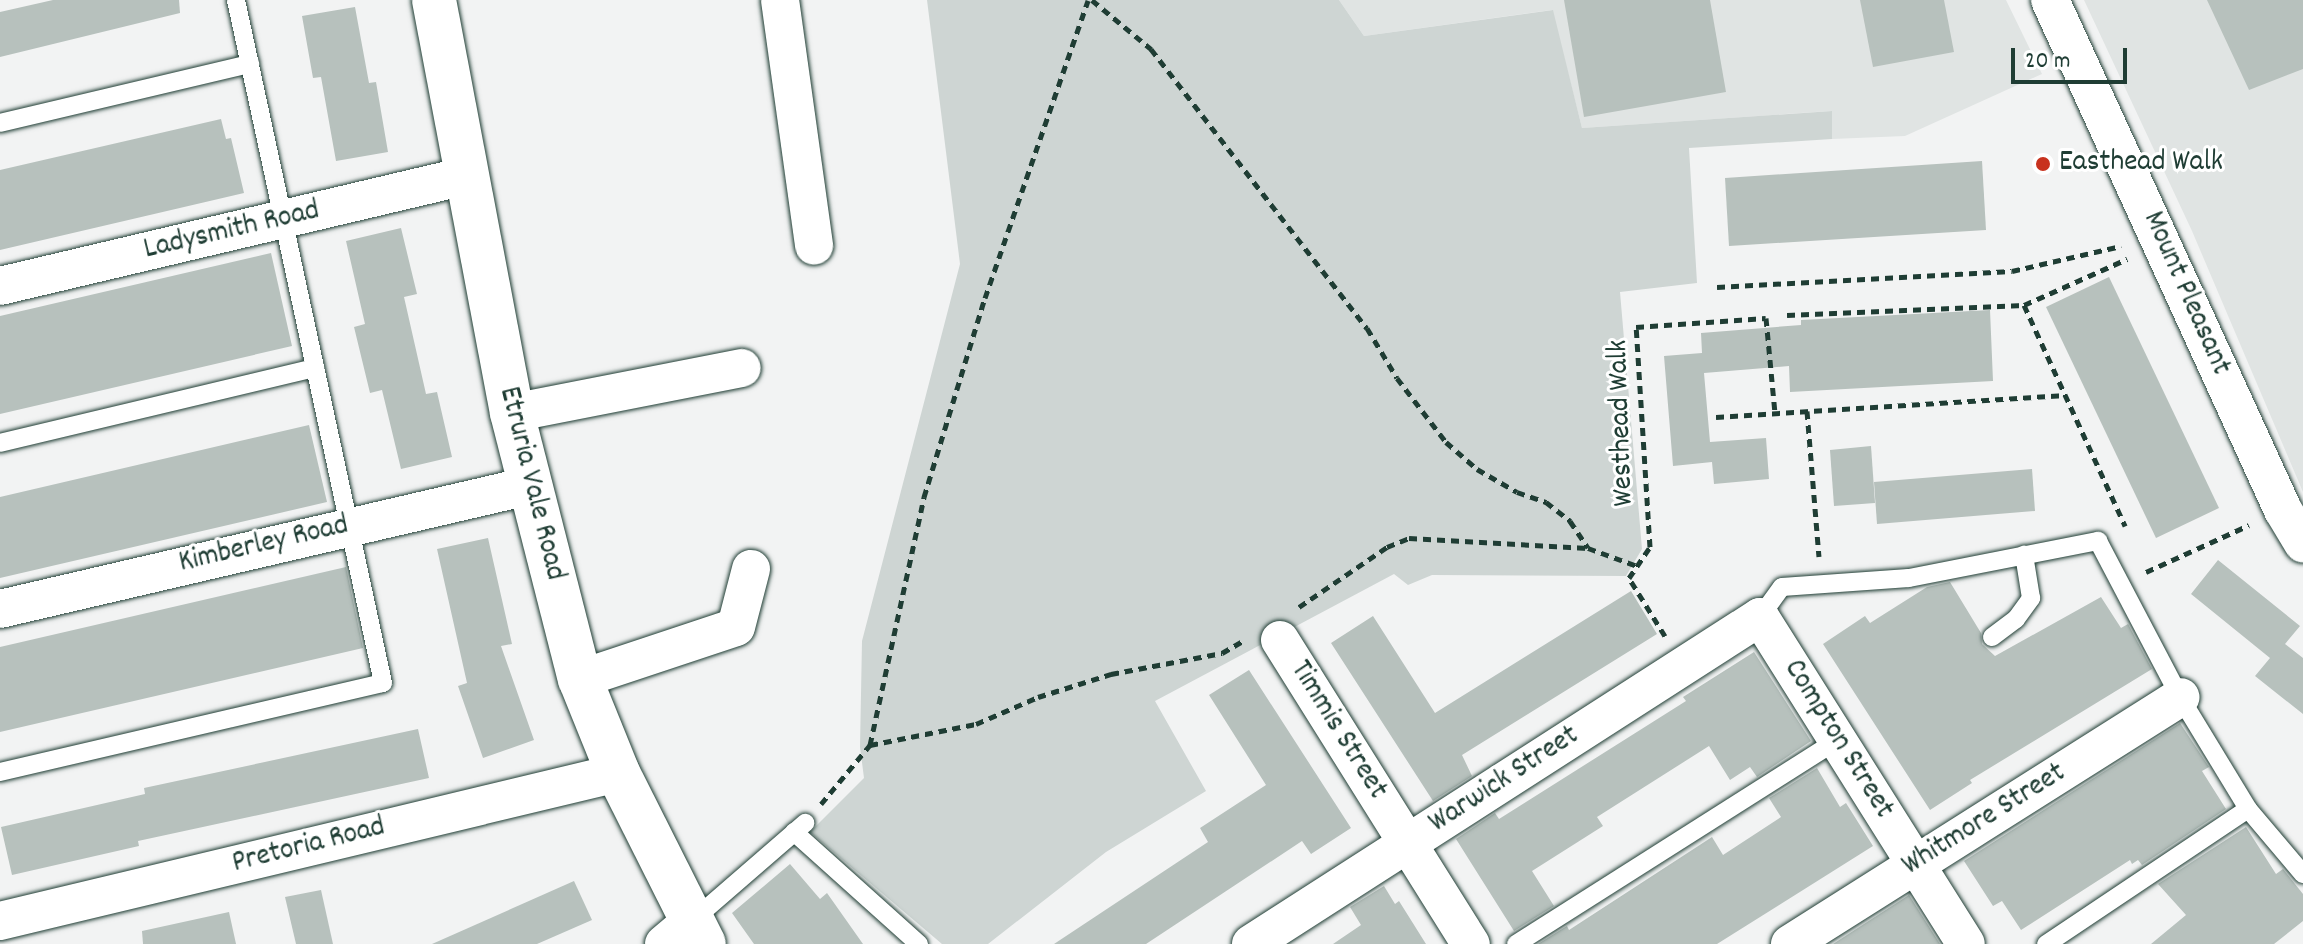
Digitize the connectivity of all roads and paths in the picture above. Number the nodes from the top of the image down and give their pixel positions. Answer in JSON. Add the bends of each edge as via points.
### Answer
{"nodes":[{"id":1,"x":236,"y":0,"type":"edge"},
{"id":2,"x":434,"y":0,"type":"edge"},
{"id":3,"x":780,"y":0,"type":"edge"},
{"id":4,"x":1090,"y":0,"type":"edge"},
{"id":5,"x":2050,"y":0,"type":"edge"},
{"id":6,"x":250,"y":64,"type":"junction"},
{"id":7,"x":0,"y":123,"type":"edge"},
{"id":8,"x":464,"y":176,"type":"junction"},
{"id":9,"x":283,"y":220,"type":"junction"},
{"id":10,"x":2160,"y":241,"type":"junction"},
{"id":11,"x":814,"y":246,"type":"dead end"},
{"id":12,"x":0,"y":286,"type":"edge"},
{"id":13,"x":1717,"y":287,"type":"dead end"},
{"id":14,"x":2024,"y":305,"type":"junction"},
{"id":15,"x":1787,"y":315,"type":"dead end"},
{"id":16,"x":315,"y":368,"type":"junction"},
{"id":17,"x":742,"y":368,"type":"dead end"},
{"id":18,"x":2062,"y":395,"type":"junction"},
{"id":19,"x":1807,"y":411,"type":"junction"},
{"id":20,"x":512,"y":413,"type":"junction"},
{"id":21,"x":1775,"y":413,"type":"junction"},
{"id":22,"x":1716,"y":417,"type":"dead end"},
{"id":23,"x":0,"y":443,"type":"edge"},
{"id":24,"x":528,"y":486,"type":"junction"},
{"id":25,"x":2283,"y":510,"type":"junction"},
{"id":26,"x":348,"y":526,"type":"junction"},
{"id":27,"x":2127,"y":530,"type":"dead end"},
{"id":28,"x":2303,"y":543,"type":"edge"},
{"id":29,"x":1588,"y":548,"type":"junction"},
{"id":30,"x":2024,"y":555,"type":"junction"},
{"id":31,"x":2140,"y":557,"type":"dead end"},
{"id":32,"x":1640,"y":567,"type":"junction"},
{"id":33,"x":751,"y":569,"type":"dead end"},
{"id":34,"x":2147,"y":570,"type":"junction"},
{"id":35,"x":1821,"y":584,"type":"junction"},
{"id":36,"x":2126,"y":594,"type":"junction"},
{"id":37,"x":0,"y":609,"type":"edge"},
{"id":38,"x":1760,"y":617,"type":"junction"},
{"id":39,"x":1274,"y":629,"type":"junction"},
{"id":40,"x":1992,"y":637,"type":"dead end"},
{"id":41,"x":1684,"y":666,"type":"junction"},
{"id":42,"x":580,"y":679,"type":"junction"},
{"id":43,"x":2180,"y":697,"type":"junction"},
{"id":44,"x":1838,"y":740,"type":"junction"},
{"id":45,"x":870,"y":745,"type":"junction"},
{"id":46,"x":0,"y":772,"type":"edge"},
{"id":47,"x":618,"y":773,"type":"junction"},
{"id":48,"x":2248,"y":809,"type":"junction"},
{"id":49,"x":799,"y":827,"type":"junction"},
{"id":50,"x":1408,"y":843,"type":"junction"},
{"id":51,"x":1915,"y":865,"type":"junction"},
{"id":52,"x":2303,"y":874,"type":"edge"},
{"id":53,"x":0,"y":921,"type":"edge"},
{"id":54,"x":686,"y":937,"type":"edge"},
{"id":55,"x":919,"y":944,"type":"edge"},
{"id":56,"x":1251,"y":944,"type":"edge"},
{"id":57,"x":1471,"y":944,"type":"edge"},
{"id":58,"x":1516,"y":944,"type":"edge"},
{"id":59,"x":1790,"y":944,"type":"edge"},
{"id":60,"x":1966,"y":944,"type":"edge"},
{"id":61,"x":2046,"y":944,"type":"edge"}],
"edges":[{"from":1,"to":6,"type":"lane"},
{"from":2,"to":8,"type":"main road","name":"Etruria Vale Road"},
{"from":3,"to":11,"type":"street"},
{"from":4,"to":29,"type":"path","via":[[1151,49],[1367,328],[1446,442],[1477,469],[1546,502],[1570,521]]},
{"from":4,"to":45,"type":"path","via":[[985,298],[924,497]]},
{"from":5,"to":10,"type":"street","name":"Mount Pleasant"},
{"from":6,"to":7,"type":"lane"},
{"from":6,"to":9,"type":"lane"},
{"from":8,"to":9,"type":"street","name":"Ladysmith Road"},
{"from":8,"to":20,"type":"main road","name":"Etruria Vale Road"},
{"from":9,"to":12,"type":"street","name":"Ladysmith Road"},
{"from":9,"to":16,"type":"lane"},
{"from":10,"to":13,"type":"path","via":[[2012,271]]},
{"from":10,"to":14,"type":"path"},
{"from":10,"to":25,"type":"street","name":"Mount Pleasant"},
{"from":14,"to":15,"type":"path"},
{"from":14,"to":18,"type":"path"},
{"from":16,"to":23,"type":"lane"},
{"from":16,"to":26,"type":"lane"},
{"from":17,"to":20,"type":"street"},
{"from":18,"to":19,"type":"path"},
{"from":18,"to":27,"type":"path"},
{"from":19,"to":21,"type":"path"},
{"from":19,"to":35,"type":"path"},
{"from":20,"to":24,"type":"main road","name":"Etruria Vale Road"},
{"from":21,"to":22,"type":"path"},
{"from":21,"to":32,"type":"path","name":"Westhead Walk","via":[[1766,318],[1636,327],[1650,547]]},
{"from":24,"to":26,"type":"street","name":"Kimberley Road"},
{"from":24,"to":42,"type":"main road","name":"Etruria Vale Road"},
{"from":25,"to":28,"type":"street","name":"Mount Pleasant"},
{"from":25,"to":34,"type":"path"},
{"from":26,"to":37,"type":"street","name":"Kimberley Road"},
{"from":26,"to":46,"type":"lane","via":[[383,683]]},
{"from":29,"to":32,"type":"path"},
{"from":29,"to":39,"type":"path","via":[[1409,538],[1387,547]]},
{"from":30,"to":35,"type":"lane","via":[[1909,578]]},
{"from":30,"to":36,"type":"lane","via":[[2098,541]]},
{"from":30,"to":40,"type":"lane","via":[[2031,598],[2016,619]]},
{"from":31,"to":34,"type":"path"},
{"from":32,"to":41,"type":"path","name":"Westhead Walk","via":[[1629,578]]},
{"from":33,"to":42,"type":"street","via":[[736,627]]},
{"from":34,"to":36,"type":"path"},
{"from":35,"to":38,"type":"lane","via":[[1782,587]]},
{"from":36,"to":43,"type":"lane"},
{"from":38,"to":41,"type":"street","name":"Warwick Street"},
{"from":38,"to":44,"type":"street","name":"Compton Street"},
{"from":39,"to":45,"type":"path","via":[[1222,653],[1111,674],[1053,692],[976,724]]},
{"from":39,"to":50,"type":"street","name":"Timmis Street"},
{"from":41,"to":50,"type":"street","name":"Warwick Street"},
{"from":42,"to":47,"type":"main road","name":"Etruria Vale Road"},
{"from":43,"to":48,"type":"lane"},
{"from":43,"to":51,"type":"street","name":"Whitmore Street"},
{"from":44,"to":51,"type":"street","name":"Compton Street"},
{"from":44,"to":58,"type":"lane"},
{"from":45,"to":49,"type":"path"},
{"from":47,"to":53,"type":"street","name":"Pretoria Road"},
{"from":47,"to":54,"type":"main road","name":"Etruria Vale Road"},
{"from":48,"to":52,"type":"lane"},
{"from":48,"to":61,"type":"lane"},
{"from":49,"to":54,"type":"lane"},
{"from":49,"to":55,"type":"lane"},
{"from":50,"to":56,"type":"street","name":"Warwick Street"},
{"from":50,"to":57,"type":"street","name":"Timmis Street"},
{"from":51,"to":59,"type":"street","name":"Whitmore Street"},
{"from":51,"to":60,"type":"street","name":"Compton Street"}]}
